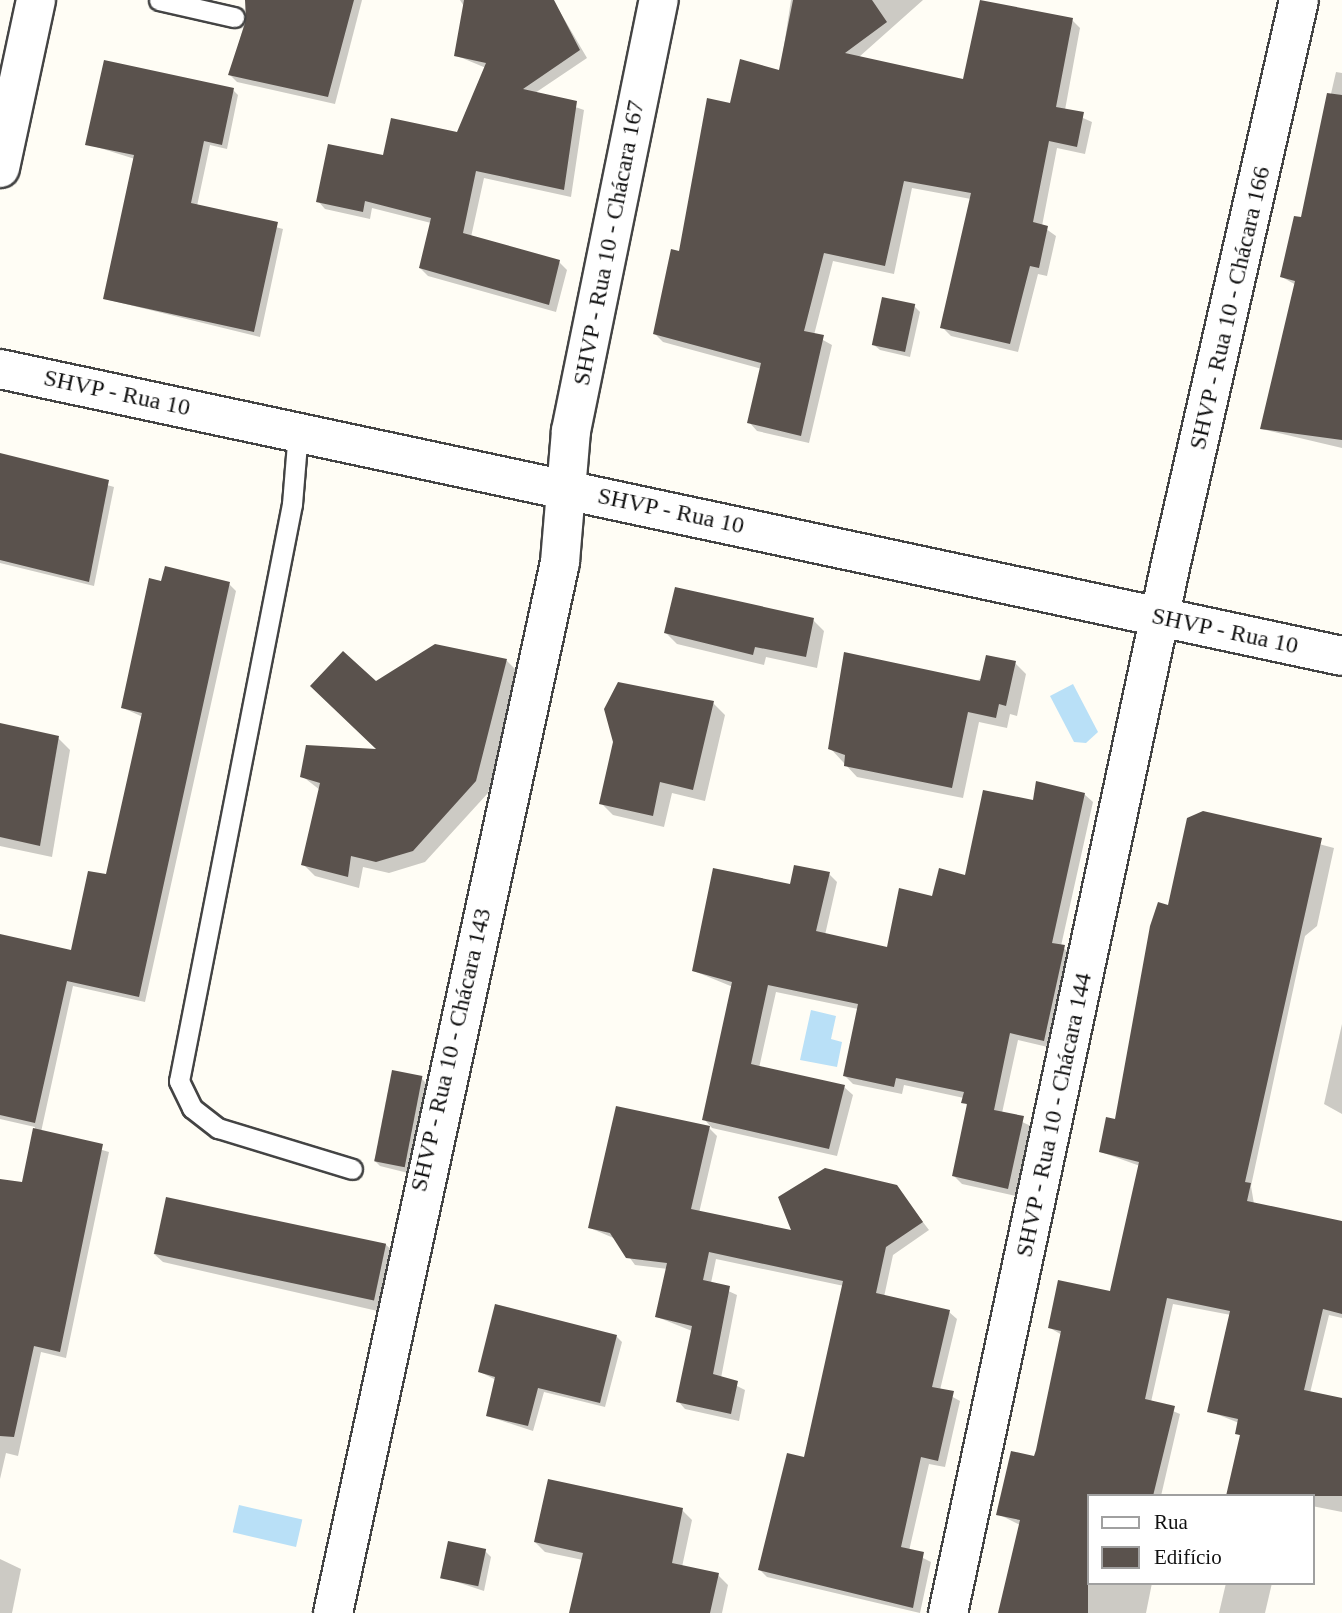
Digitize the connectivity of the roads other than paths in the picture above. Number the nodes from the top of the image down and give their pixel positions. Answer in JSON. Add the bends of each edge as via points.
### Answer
{"nodes":[{"id":1,"x":36,"y":0,"type":"edge"},
{"id":2,"x":159,"y":0,"type":"edge"},
{"id":3,"x":659,"y":0,"type":"edge"},
{"id":4,"x":1299,"y":0,"type":"edge"},
{"id":5,"x":234,"y":17,"type":"dead end"},
{"id":6,"x":0,"y":169,"type":"edge"},
{"id":7,"x":0,"y":369,"type":"edge"},
{"id":8,"x":298,"y":432,"type":"junction"},
{"id":9,"x":567,"y":488,"type":"junction"},
{"id":10,"x":1161,"y":617,"type":"junction"},
{"id":11,"x":1342,"y":656,"type":"edge"},
{"id":12,"x":352,"y":1169,"type":"dead end"},
{"id":13,"x":333,"y":1613,"type":"edge"},
{"id":14,"x":948,"y":1613,"type":"edge"}],
"edges":[{"from":1,"to":6,"type":"street"},
{"from":2,"to":5,"type":"lane"},
{"from":3,"to":9,"type":"street","name":"SHVP - Rua 10 - Chácara 167","via":[[571,430]]},
{"from":4,"to":10,"type":"street","name":"SHVP - Rua 10 - Chácara 166"},
{"from":7,"to":8,"type":"street","name":"SHVP - Rua 10"},
{"from":8,"to":9,"type":"street","name":"SHVP - Rua 10"},
{"from":8,"to":12,"type":"lane","via":[[292,504],[179,1081],[192,1108],[218,1128]]},
{"from":9,"to":10,"type":"street","name":"SHVP - Rua 10"},
{"from":9,"to":13,"type":"street","name":"SHVP - Rua 10 - Chácara 143","via":[[560,562]]},
{"from":10,"to":11,"type":"street","name":"SHVP - Rua 10"},
{"from":10,"to":14,"type":"street","name":"SHVP - Rua 10 - Chácara 144"}]}
